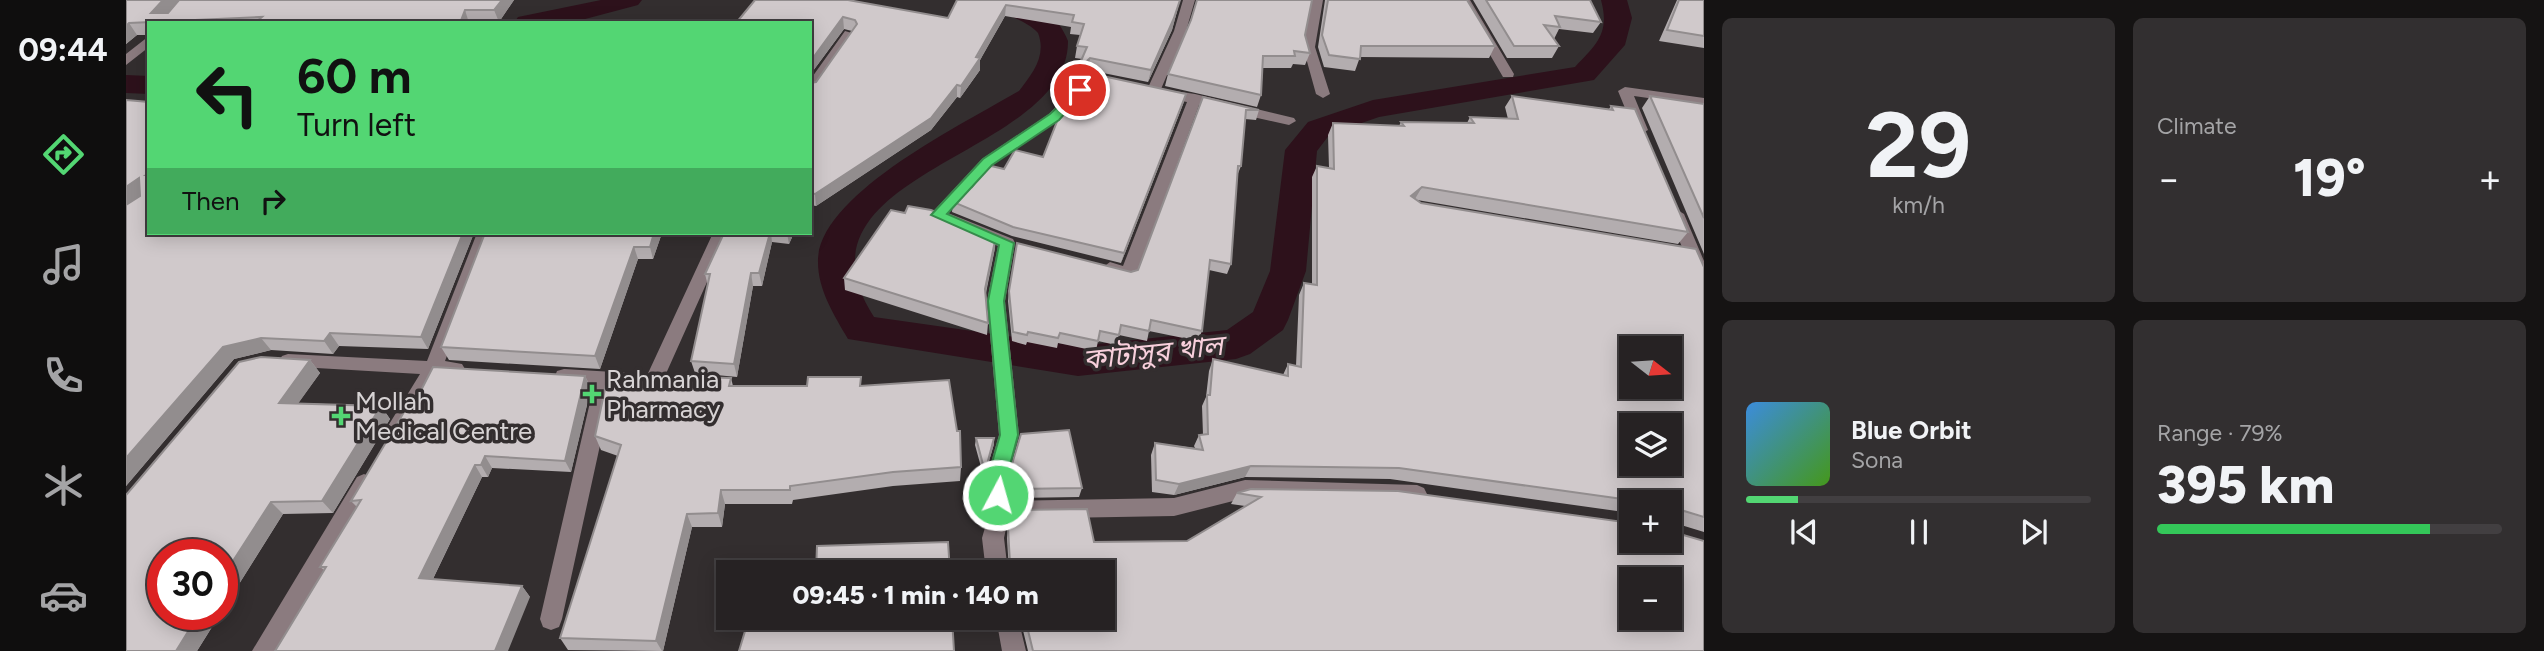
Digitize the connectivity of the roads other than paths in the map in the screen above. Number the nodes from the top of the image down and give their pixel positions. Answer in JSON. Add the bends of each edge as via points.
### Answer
{"nodes":[{"id":1,"x":1189,"y":0,"type":"edge"},
{"id":2,"x":1317,"y":0,"type":"edge"},
{"id":3,"x":1464,"y":0,"type":"edge"},
{"id":4,"x":849,"y":34,"type":"edge"},
{"id":5,"x":147,"y":42,"type":"edge"},
{"id":6,"x":126,"y":61,"type":"edge"},
{"id":7,"x":1508,"y":74,"type":"dead end"},
{"id":8,"x":812,"y":87,"type":"edge"},
{"id":9,"x":1141,"y":88,"type":"junction"},
{"id":10,"x":1323,"y":94,"type":"dead end"},
{"id":11,"x":1195,"y":98,"type":"junction"},
{"id":12,"x":1704,"y":102,"type":"edge"},
{"id":13,"x":1289,"y":121,"type":"dead end"},
{"id":14,"x":1646,"y":141,"type":"edge"},
{"id":15,"x":1671,"y":204,"type":"edge"},
{"id":16,"x":484,"y":235,"type":"edge"},
{"id":17,"x":720,"y":235,"type":"edge"},
{"id":18,"x":1088,"y":262,"type":"edge"},
{"id":19,"x":1704,"y":280,"type":"edge"},
{"id":20,"x":271,"y":360,"type":"edge"},
{"id":21,"x":433,"y":368,"type":"junction"},
{"id":22,"x":472,"y":370,"type":"edge"},
{"id":23,"x":539,"y":374,"type":"edge"},
{"id":24,"x":605,"y":378,"type":"junction"},
{"id":25,"x":653,"y":382,"type":"junction"},
{"id":26,"x":679,"y":383,"type":"edge"},
{"id":27,"x":390,"y":439,"type":"edge"},
{"id":28,"x":376,"y":462,"type":"edge"},
{"id":29,"x":1443,"y":498,"type":"edge"},
{"id":30,"x":1000,"y":510,"type":"junction"},
{"id":31,"x":996,"y":560,"type":"edge"},
{"id":32,"x":551,"y":619,"type":"dead end"},
{"id":33,"x":1010,"y":630,"type":"edge"},
{"id":34,"x":264,"y":651,"type":"edge"},
{"id":35,"x":1014,"y":651,"type":"edge"}],
"edges":[{"from":1,"to":9,"type":"street","via":[[1180,31]]},
{"from":2,"to":10,"type":"street","via":[[1309,47]]},
{"from":3,"to":7,"type":"street"},
{"from":4,"to":8,"type":"street"},
{"from":5,"to":6,"type":"street"},
{"from":9,"to":11,"type":"street"},
{"from":9,"to":30,"type":"street","via":[[1093,76],[1054,117],[987,162],[938,215],[1014,244],[996,301],[1009,435],[996,480]]},
{"from":11,"to":13,"type":"street"},
{"from":11,"to":18,"type":"street","via":[[1129,273]]},
{"from":12,"to":14,"type":"street","via":[[1625,91]]},
{"from":15,"to":19,"type":"street","via":[[1686,253]]},
{"from":16,"to":21,"type":"street"},
{"from":17,"to":25,"type":"street"},
{"from":20,"to":21,"type":"street"},
{"from":21,"to":22,"type":"street"},
{"from":21,"to":27,"type":"street"},
{"from":23,"to":24,"type":"street"},
{"from":24,"to":25,"type":"street"},
{"from":24,"to":32,"type":"street"},
{"from":25,"to":26,"type":"street"},
{"from":28,"to":34,"type":"street"},
{"from":29,"to":30,"type":"street","via":[[1390,491],[1245,489],[1174,507]]},
{"from":30,"to":31,"type":"street","via":[[993,538]]},
{"from":33,"to":35,"type":"street"}]}
